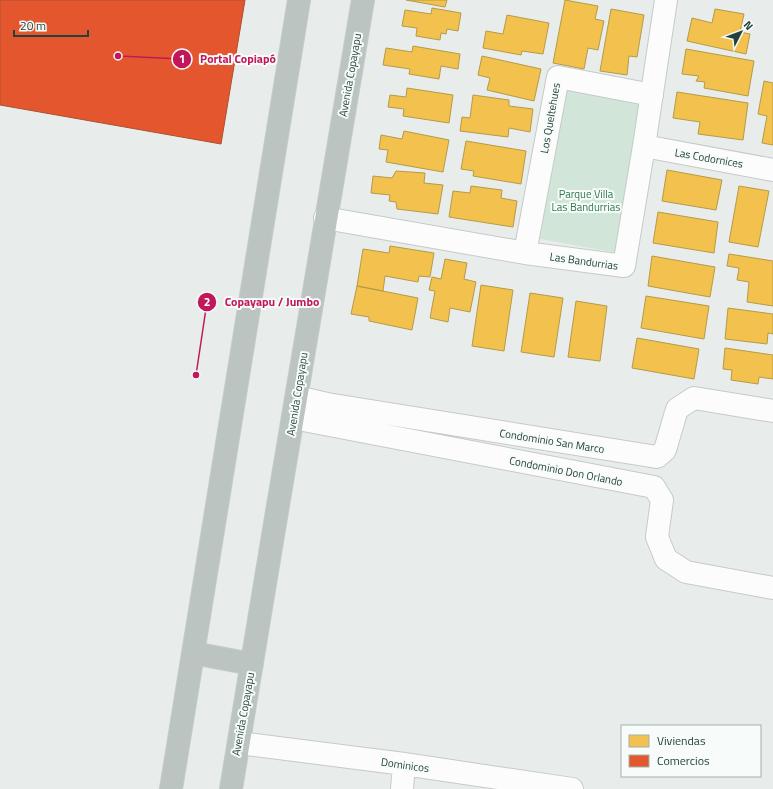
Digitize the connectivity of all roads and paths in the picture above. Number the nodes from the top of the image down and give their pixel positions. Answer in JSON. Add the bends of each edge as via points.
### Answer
{"nodes":[{"id":1,"x":299,"y":0,"type":"edge"},
{"id":2,"x":363,"y":0,"type":"edge"},
{"id":3,"x":666,"y":0,"type":"edge"},
{"id":4,"x":652,"y":95,"type":"junction"},
{"id":5,"x":644,"y":146,"type":"junction"},
{"id":6,"x":773,"y":170,"type":"edge"},
{"id":7,"x":325,"y":218,"type":"junction"},
{"id":8,"x":525,"y":252,"type":"junction"},
{"id":9,"x":295,"y":408,"type":"junction"},
{"id":10,"x":773,"y":411,"type":"edge"},
{"id":11,"x":773,"y":588,"type":"edge"},
{"id":12,"x":193,"y":653,"type":"junction"},
{"id":13,"x":252,"y":664,"type":"junction"},
{"id":14,"x":239,"y":743,"type":"junction"},
{"id":15,"x":404,"y":764,"type":"junction"},
{"id":16,"x":171,"y":789,"type":"edge"},
{"id":17,"x":231,"y":789,"type":"edge"},
{"id":18,"x":402,"y":789,"type":"edge"},
{"id":19,"x":565,"y":789,"type":"edge"}],
"edges":[{"from":1,"to":12,"type":"highway"},
{"from":2,"to":7,"type":"highway","name":"Avenida Copayapu"},
{"from":3,"to":4,"type":"street","name":"Las Bandurrias"},
{"from":4,"to":5,"type":"street","name":"Las Bandurrias"},
{"from":4,"to":8,"type":"street","name":"Los Queltehues","via":[[558,77]]},
{"from":5,"to":6,"type":"street","name":"Las Codornices"},
{"from":5,"to":8,"type":"street","name":"Las Bandurrias","via":[[624,266]]},
{"from":7,"to":8,"type":"street","name":"Las Bandurrias"},
{"from":7,"to":9,"type":"highway","name":"Avenida Copayapu"},
{"from":9,"to":10,"type":"street","name":"Condominio San Marco","via":[[327,404],[657,458],[665,450],[677,409],[694,398]]},
{"from":9,"to":11,"type":"street","name":"Condominio Don Orlando","via":[[654,487],[662,500],[657,537],[666,559],[686,572]]},
{"from":9,"to":13,"type":"highway","name":"Avenida Copayapu"},
{"from":12,"to":13,"type":"highway"},
{"from":12,"to":16,"type":"highway"},
{"from":13,"to":14,"type":"highway","name":"Avenida Copayapu"},
{"from":14,"to":15,"type":"street","name":"Dominicos"},
{"from":14,"to":17,"type":"highway","name":"Avenida Copayapu"},
{"from":15,"to":18,"type":"street"},
{"from":15,"to":19,"type":"street","name":"Dominicos"}]}
